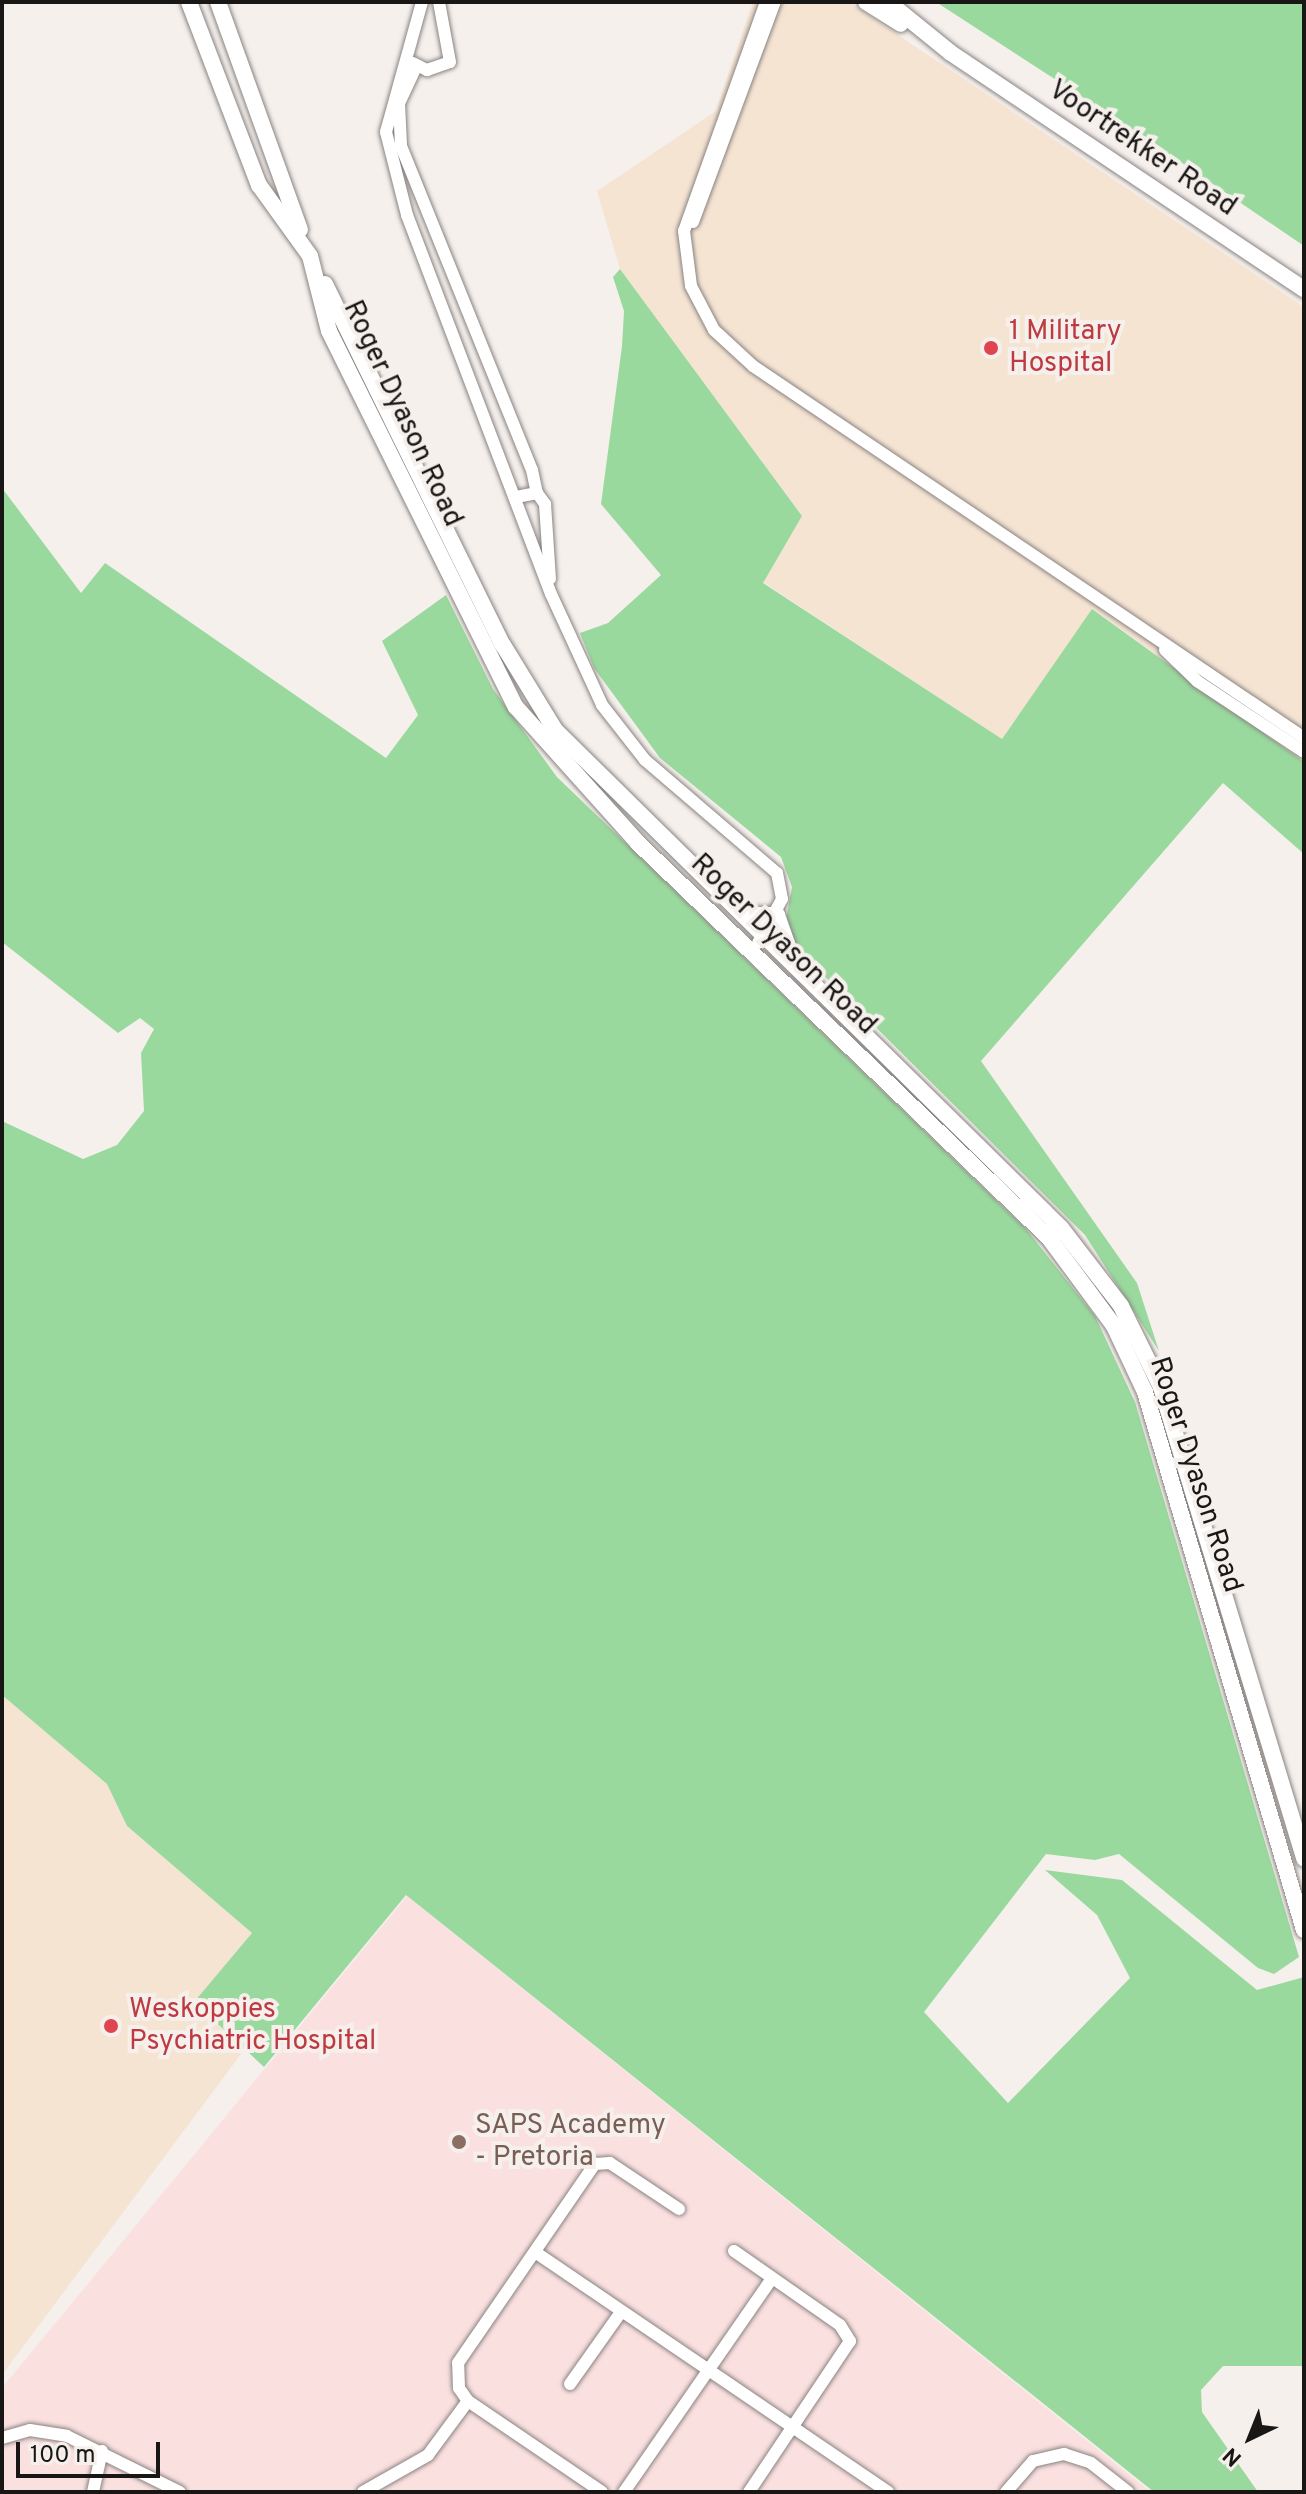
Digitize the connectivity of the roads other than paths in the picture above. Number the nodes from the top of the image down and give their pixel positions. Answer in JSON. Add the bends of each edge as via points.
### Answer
{"nodes":[{"id":1,"x":218,"y":2,"type":"edge"},
{"id":2,"x":422,"y":2,"type":"edge"},
{"id":3,"x":439,"y":2,"type":"edge"},
{"id":4,"x":766,"y":2,"type":"edge"},
{"id":5,"x":775,"y":2,"type":"edge"},
{"id":6,"x":866,"y":2,"type":"edge"},
{"id":7,"x":888,"y":2,"type":"edge"},
{"id":8,"x":189,"y":4,"type":"edge"},
{"id":9,"x":951,"y":53,"type":"junction"},
{"id":10,"x":412,"y":62,"type":"junction"},
{"id":11,"x":401,"y":146,"type":"junction"},
{"id":12,"x":386,"y":149,"type":"junction"},
{"id":13,"x":687,"y":273,"type":"junction"},
{"id":14,"x":1304,"y":289,"type":"edge"},
{"id":15,"x":537,"y":493,"type":"junction"},
{"id":16,"x":516,"y":497,"type":"junction"},
{"id":17,"x":551,"y":594,"type":"junction"},
{"id":18,"x":1159,"y":640,"type":"junction"},
{"id":19,"x":1304,"y":738,"type":"edge"},
{"id":20,"x":1304,"y":752,"type":"edge"},
{"id":21,"x":638,"y":843,"type":"junction"},
{"id":22,"x":737,"y":909,"type":"junction"},
{"id":23,"x":777,"y":915,"type":"junction"},
{"id":24,"x":762,"y":938,"type":"junction"},
{"id":25,"x":794,"y":962,"type":"junction"},
{"id":26,"x":930,"y":1121,"type":"junction"},
{"id":27,"x":1216,"y":1562,"type":"junction"},
{"id":28,"x":1199,"y":1568,"type":"junction"},
{"id":29,"x":1304,"y":1859,"type":"edge"},
{"id":30,"x":1304,"y":1930,"type":"edge"},
{"id":31,"x":679,"y":2209,"type":"dead end"},
{"id":32,"x":734,"y":2251,"type":"dead end"},
{"id":33,"x":535,"y":2252,"type":"junction"},
{"id":34,"x":772,"y":2278,"type":"junction"},
{"id":35,"x":621,"y":2312,"type":"junction"},
{"id":36,"x":708,"y":2371,"type":"junction"},
{"id":37,"x":570,"y":2384,"type":"dead end"},
{"id":38,"x":468,"y":2401,"type":"junction"},
{"id":39,"x":794,"y":2429,"type":"junction"},
{"id":40,"x":2,"y":2438,"type":"edge"},
{"id":41,"x":102,"y":2451,"type":"junction"},
{"id":42,"x":93,"y":2492,"type":"edge"},
{"id":43,"x":180,"y":2492,"type":"edge"},
{"id":44,"x":363,"y":2492,"type":"edge"},
{"id":45,"x":602,"y":2492,"type":"edge"},
{"id":46,"x":624,"y":2492,"type":"edge"},
{"id":47,"x":749,"y":2492,"type":"edge"},
{"id":48,"x":888,"y":2492,"type":"edge"},
{"id":49,"x":1006,"y":2492,"type":"edge"},
{"id":50,"x":1128,"y":2492,"type":"edge"}],
"edges":[{"from":1,"to":22,"type":"main road","name":"Roger Dyason Road","via":[[264,142],[313,260],[522,678],[582,761]]},
{"from":2,"to":10,"type":"street"},
{"from":3,"to":10,"type":"street","via":[[450,62]]},
{"from":4,"to":13,"type":"street","via":[[690,208],[682,243]]},
{"from":5,"to":13,"type":"street","via":[[693,221]]},
{"from":6,"to":9,"type":"main road","name":"Voortrekker Road"},
{"from":7,"to":9,"type":"main road","name":"Voortrekker Road"},
{"from":8,"to":21,"type":"main road","name":"Roger Dyason Road","via":[[259,185],[310,256],[329,331],[499,678],[557,761]]},
{"from":9,"to":14,"type":"main road","name":"Voortrekker Road"},
{"from":10,"to":11,"type":"street","via":[[399,103]]},
{"from":10,"to":12,"type":"street","via":[[394,91]]},
{"from":11,"to":12,"type":"street"},
{"from":11,"to":15,"type":"street"},
{"from":12,"to":16,"type":"street"},
{"from":13,"to":18,"type":"street","via":[[703,314],[739,355]]},
{"from":15,"to":16,"type":"street"},
{"from":15,"to":17,"type":"street","via":[[545,504]]},
{"from":16,"to":17,"type":"street"},
{"from":17,"to":23,"type":"street","via":[[591,684],[629,745],[773,865],[782,889]]},
{"from":18,"to":19,"type":"street"},
{"from":18,"to":20,"type":"street","via":[[1197,681]]},
{"from":21,"to":24,"type":"main road"},
{"from":21,"to":26,"type":"main road","name":"Roger Dyason Road"},
{"from":22,"to":23,"type":"main road","via":[[760,920]]},
{"from":22,"to":24,"type":"main road","name":"Roger Dyason Road"},
{"from":23,"to":24,"type":"street"},
{"from":23,"to":25,"type":"main road"},
{"from":24,"to":25,"type":"main road","name":"Roger Dyason Road"},
{"from":24,"to":26,"type":"main road"},
{"from":25,"to":27,"type":"main road","name":"Roger Dyason Road","via":[[1092,1264],[1150,1360]]},
{"from":26,"to":28,"type":"main road","name":"Roger Dyason Road","via":[[1049,1238],[1114,1326],[1145,1392]]},
{"from":27,"to":28,"type":"main road"},
{"from":27,"to":29,"type":"main road","name":"Roger Dyason Road"},
{"from":28,"to":30,"type":"main road","name":"Roger Dyason Road"},
{"from":31,"to":33,"type":"street","via":[[599,2161]]},
{"from":32,"to":34,"type":"street"},
{"from":33,"to":35,"type":"street"},
{"from":33,"to":38,"type":"street","via":[[458,2363],[459,2388]]},
{"from":34,"to":36,"type":"street"},
{"from":34,"to":39,"type":"street","via":[[840,2325],[850,2341]]},
{"from":35,"to":36,"type":"street"},
{"from":35,"to":37,"type":"street"},
{"from":36,"to":39,"type":"street"},
{"from":36,"to":46,"type":"street"},
{"from":38,"to":44,"type":"street","via":[[424,2459]]},
{"from":38,"to":45,"type":"street"},
{"from":39,"to":47,"type":"street"},
{"from":39,"to":48,"type":"street"},
{"from":40,"to":41,"type":"street","via":[[52,2432]]},
{"from":41,"to":42,"type":"street"},
{"from":41,"to":43,"type":"street"},
{"from":49,"to":50,"type":"street","via":[[1033,2461],[1064,2454],[1091,2463]]}]}
